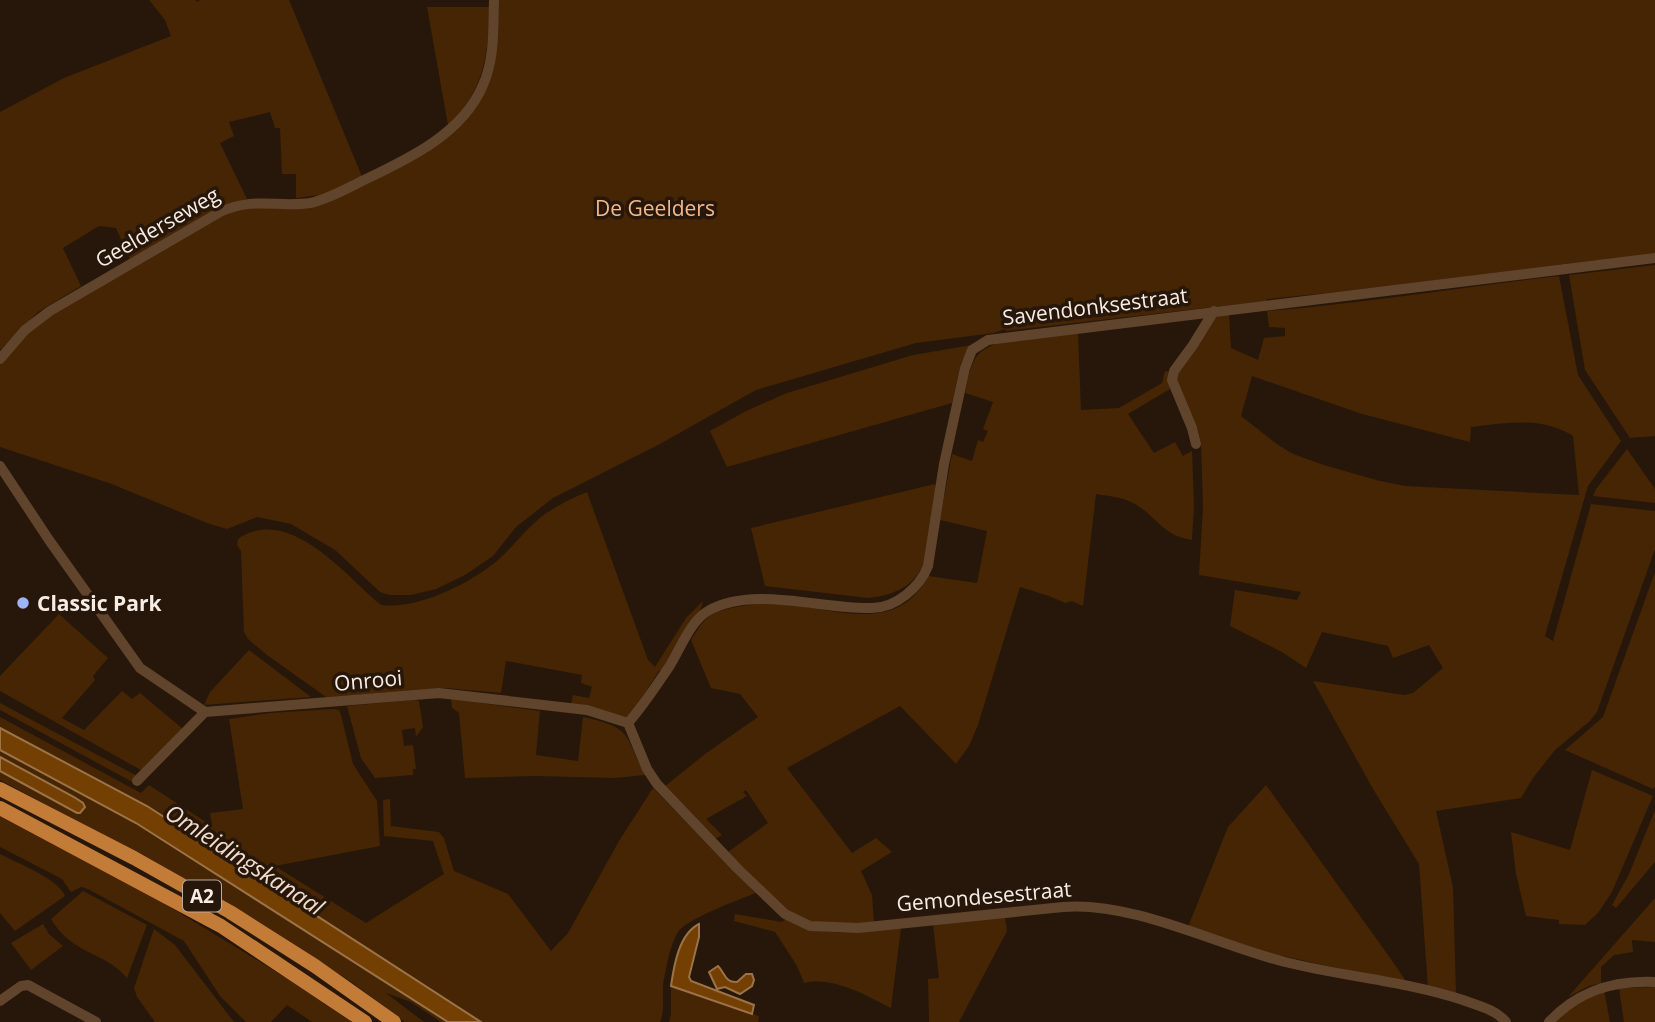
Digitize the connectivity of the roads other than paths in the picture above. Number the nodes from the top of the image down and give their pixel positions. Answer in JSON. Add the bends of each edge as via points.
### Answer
{"nodes":[{"id":1,"x":494,"y":0,"type":"edge"},
{"id":2,"x":1655,"y":258,"type":"edge"},
{"id":3,"x":1214,"y":311,"type":"junction"},
{"id":4,"x":0,"y":359,"type":"edge"},
{"id":5,"x":1196,"y":444,"type":"dead end"},
{"id":6,"x":0,"y":466,"type":"edge"},
{"id":7,"x":205,"y":712,"type":"junction"},
{"id":8,"x":628,"y":723,"type":"junction"},
{"id":9,"x":137,"y":782,"type":"dead end"},
{"id":10,"x":0,"y":789,"type":"edge"},
{"id":11,"x":0,"y":808,"type":"edge"},
{"id":12,"x":1655,"y":982,"type":"edge"},
{"id":13,"x":0,"y":1001,"type":"edge"},
{"id":14,"x":96,"y":1022,"type":"edge"},
{"id":15,"x":365,"y":1022,"type":"edge"},
{"id":16,"x":394,"y":1022,"type":"edge"},
{"id":17,"x":1506,"y":1022,"type":"edge"},
{"id":18,"x":1549,"y":1022,"type":"edge"}],
"edges":[{"from":1,"to":4,"type":"street","name":"Geelderseweg","via":[[491,56],[483,86],[452,128],[433,142],[404,162],[328,197],[302,203],[245,203],[220,212],[50,311],[25,330]]},
{"from":2,"to":3,"type":"street","name":"Savendonksestraat"},
{"from":3,"to":5,"type":"street","via":[[1172,374]]},
{"from":3,"to":8,"type":"street","name":"Savendonksestraat","via":[[981,343],[965,368],[928,566],[916,586],[903,597],[874,608],[774,599],[746,600],[707,611]]},
{"from":6,"to":7,"type":"street","via":[[140,668]]},
{"from":7,"to":8,"type":"street","name":"Onrooi","via":[[439,693],[587,710]]},
{"from":7,"to":9,"type":"street"},
{"from":8,"to":17,"type":"street","name":"Gemondesestraat","via":[[657,784],[785,914],[810,926],[858,928],[1063,906],[1092,907],[1149,919],[1286,962],[1429,989],[1490,1010]]},
{"from":10,"to":16,"type":"highway","number":"A2","via":[[230,912]]},
{"from":11,"to":15,"type":"highway","number":"A2","via":[[221,926]]},
{"from":12,"to":18,"type":"street","via":[[1631,981],[1599,988],[1566,1005]]},
{"from":13,"to":14,"type":"street","via":[[28,985]]}]}
